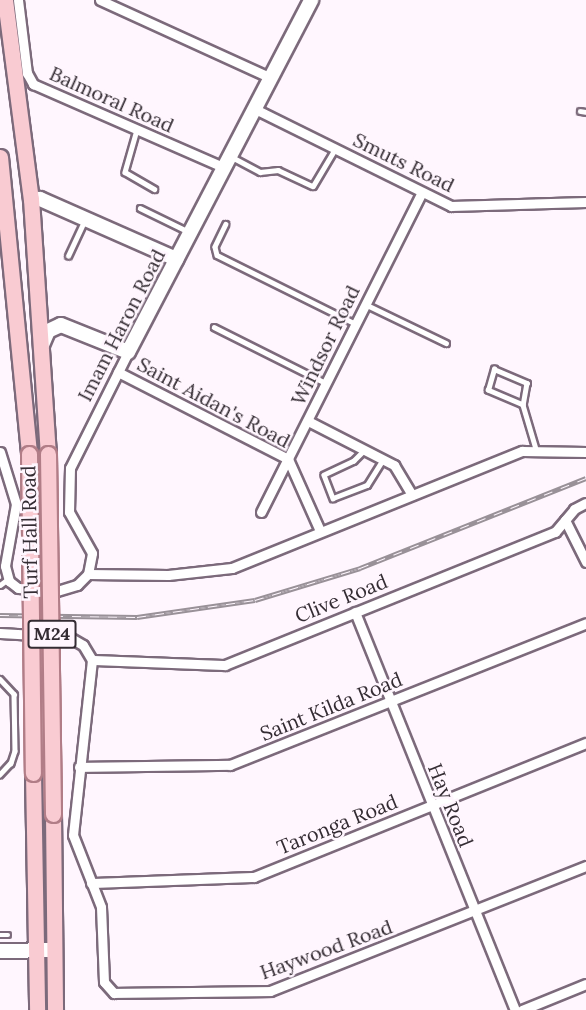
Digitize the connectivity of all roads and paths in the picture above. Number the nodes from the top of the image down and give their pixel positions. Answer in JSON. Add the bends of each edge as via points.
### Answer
{"nodes":[{"id":1,"x":4,"y":0,"type":"edge"},
{"id":2,"x":18,"y":0,"type":"edge"},
{"id":3,"x":100,"y":0,"type":"edge"},
{"id":4,"x":311,"y":0,"type":"edge"},
{"id":5,"x":269,"y":77,"type":"junction"},
{"id":6,"x":253,"y":108,"type":"junction"},
{"id":7,"x":137,"y":130,"type":"junction"},
{"id":8,"x":335,"y":149,"type":"junction"},
{"id":9,"x":0,"y":158,"type":"edge"},
{"id":10,"x":226,"y":161,"type":"junction"},
{"id":11,"x":155,"y":189,"type":"dead end"},
{"id":12,"x":421,"y":194,"type":"junction"},
{"id":13,"x":31,"y":199,"type":"junction"},
{"id":14,"x":586,"y":202,"type":"edge"},
{"id":15,"x":140,"y":208,"type":"dead end"},
{"id":16,"x":86,"y":219,"type":"junction"},
{"id":17,"x":226,"y":224,"type":"dead end"},
{"id":18,"x":190,"y":232,"type":"junction"},
{"id":19,"x":68,"y":256,"type":"dead end"},
{"id":20,"x":176,"y":259,"type":"junction"},
{"id":21,"x":7,"y":269,"type":"edge"},
{"id":22,"x":366,"y":304,"type":"junction"},
{"id":23,"x":356,"y":324,"type":"junction"},
{"id":24,"x":214,"y":327,"type":"dead end"},
{"id":25,"x":446,"y":343,"type":"dead end"},
{"id":26,"x":42,"y":345,"type":"junction"},
{"id":27,"x":128,"y":352,"type":"junction"},
{"id":28,"x":118,"y":372,"type":"junction"},
{"id":29,"x":326,"y":383,"type":"junction"},
{"id":30,"x":522,"y":405,"type":"junction"},
{"id":31,"x":308,"y":421,"type":"junction"},
{"id":32,"x":536,"y":449,"type":"junction"},
{"id":33,"x":365,"y":450,"type":"junction"},
{"id":34,"x":0,"y":452,"type":"edge"},
{"id":35,"x":586,"y":452,"type":"edge"},
{"id":36,"x":288,"y":459,"type":"junction"},
{"id":37,"x":383,"y":459,"type":"junction"},
{"id":38,"x":412,"y":495,"type":"junction"},
{"id":39,"x":586,"y":503,"type":"edge"},
{"id":40,"x":261,"y":512,"type":"dead end"},
{"id":41,"x":566,"y":520,"type":"junction"},
{"id":42,"x":320,"y":531,"type":"junction"},
{"id":43,"x":3,"y":558,"type":"edge"},
{"id":44,"x":586,"y":562,"type":"edge"},
{"id":45,"x":88,"y":574,"type":"junction"},
{"id":46,"x":4,"y":582,"type":"edge"},
{"id":47,"x":355,"y":612,"type":"junction"},
{"id":48,"x":586,"y":623,"type":"edge"},
{"id":49,"x":0,"y":633,"type":"edge"},
{"id":50,"x":92,"y":660,"type":"junction"},
{"id":51,"x":0,"y":679,"type":"edge"},
{"id":52,"x":390,"y":701,"type":"junction"},
{"id":53,"x":586,"y":743,"type":"edge"},
{"id":54,"x":79,"y":767,"type":"junction"},
{"id":55,"x":0,"y":775,"type":"edge"},
{"id":56,"x":432,"y":805,"type":"junction"},
{"id":57,"x":586,"y":866,"type":"edge"},
{"id":58,"x":91,"y":883,"type":"junction"},
{"id":59,"x":475,"y":910,"type":"junction"},
{"id":60,"x":0,"y":935,"type":"edge"},
{"id":61,"x":8,"y":935,"type":"dead end"},
{"id":62,"x":37,"y":950,"type":"junction"},
{"id":63,"x":55,"y":950,"type":"junction"},
{"id":64,"x":0,"y":951,"type":"edge"},
{"id":65,"x":586,"y":984,"type":"edge"},
{"id":66,"x":37,"y":1010,"type":"edge"},
{"id":67,"x":55,"y":1010,"type":"edge"},
{"id":68,"x":515,"y":1010,"type":"edge"},
{"id":69,"x":522,"y":1010,"type":"edge"}],
"edges":[{"from":1,"to":13,"type":"main road","number":"M24"},
{"from":2,"to":7,"type":"street","name":"Balmoral Road","via":[[27,72],[33,84]]},
{"from":3,"to":5,"type":"street"},
{"from":4,"to":5,"type":"street","name":"Imam Haron Road"},
{"from":5,"to":6,"type":"street","name":"Imam Haron Road"},
{"from":6,"to":8,"type":"street","name":"Smuts Road"},
{"from":6,"to":10,"type":"street","name":"Imam Haron Road"},
{"from":7,"to":10,"type":"street","name":"Balmoral Road"},
{"from":7,"to":11,"type":"lane","via":[[125,172]]},
{"from":8,"to":10,"type":"lane","via":[[313,186],[278,170],[260,172]]},
{"from":8,"to":12,"type":"street","name":"Smuts Road"},
{"from":9,"to":21,"type":"main road","number":"M24"},
{"from":10,"to":18,"type":"street","name":"Imam Haron Road"},
{"from":12,"to":14,"type":"street","name":"Smuts Road","via":[[461,207]]},
{"from":12,"to":22,"type":"street","name":"Windsor Road"},
{"from":13,"to":16,"type":"street"},
{"from":13,"to":26,"type":"main road","name":"Turf Hall Road","number":"M24"},
{"from":15,"to":18,"type":"lane"},
{"from":16,"to":19,"type":"lane"},
{"from":16,"to":20,"type":"street"},
{"from":17,"to":23,"type":"lane","via":[[215,247],[217,255]]},
{"from":18,"to":20,"type":"street","name":"Imam Haron Road"},
{"from":20,"to":27,"type":"street","name":"Imam Haron Road"},
{"from":21,"to":62,"type":"main road","name":"Turf Hall Road","number":"M24","bridge":true,"via":[[29,454]]},
{"from":22,"to":23,"type":"street","name":"Windsor Road"},
{"from":22,"to":25,"type":"lane"},
{"from":23,"to":29,"type":"street","name":"Windsor Road"},
{"from":24,"to":29,"type":"lane"},
{"from":26,"to":27,"type":"street","via":[[48,331],[64,325]]},
{"from":26,"to":63,"type":"main road","name":"Turf Hall Road","number":"M24","bridge":true,"via":[[48,454]]},
{"from":27,"to":28,"type":"street","name":"Imam Haron Road"},
{"from":28,"to":36,"type":"street","name":"Saint Aidan's Road"},
{"from":28,"to":45,"type":"street","name":"Imam Haron Road","via":[[72,461],[67,484],[69,512],[90,547]]},
{"from":29,"to":31,"type":"street","name":"Windsor Road"},
{"from":30,"to":30,"type":"lane","via":[[488,390],[494,369],[527,383]]},
{"from":30,"to":32,"type":"lane"},
{"from":31,"to":33,"type":"street"},
{"from":31,"to":36,"type":"street","name":"Windsor Road"},
{"from":32,"to":35,"type":"street"},
{"from":32,"to":38,"type":"street"},
{"from":33,"to":37,"type":"street"},
{"from":33,"to":37,"type":"lane","via":[[354,461],[324,475],[332,497],[367,485]]},
{"from":34,"to":43,"type":"street","via":[[16,504]]},
{"from":36,"to":40,"type":"street","name":"Windsor Road"},
{"from":36,"to":42,"type":"street","name":"Saint Aidan's Road"},
{"from":37,"to":38,"type":"street","via":[[397,468]]},
{"from":38,"to":42,"type":"street"},
{"from":39,"to":41,"type":"street","name":"Clive Road","via":[[574,509]]},
{"from":41,"to":44,"type":"street"},
{"from":41,"to":47,"type":"street","name":"Clive Road","via":[[555,532]]},
{"from":42,"to":45,"type":"street","via":[[253,561],[206,573]]},
{"from":43,"to":46,"type":"street"},
{"from":45,"to":46,"type":"street","via":[[77,585],[57,591],[18,588]]},
{"from":47,"to":50,"type":"street","name":"Clive Road","via":[[221,665]]},
{"from":47,"to":52,"type":"street","name":"Hay Road"},
{"from":48,"to":52,"type":"street","name":"Saint Kilda Road"},
{"from":49,"to":50,"type":"street","via":[[69,637],[83,645]]},
{"from":50,"to":54,"type":"street"},
{"from":51,"to":55,"type":"lane","via":[[14,694],[15,751]]},
{"from":52,"to":54,"type":"street","name":"Saint Kilda Road","via":[[227,766]]},
{"from":52,"to":56,"type":"street","name":"Hay Road"},
{"from":53,"to":56,"type":"street","name":"Taronga Road"},
{"from":54,"to":58,"type":"street","via":[[74,835]]},
{"from":56,"to":58,"type":"street","name":"Taronga Road","via":[[249,878]]},
{"from":56,"to":59,"type":"street","name":"Hay Road"},
{"from":57,"to":59,"type":"street","name":"Haywood Road"},
{"from":58,"to":59,"type":"street","name":"Haywood Road","via":[[102,913],[104,984],[114,993],[261,993]]},
{"from":59,"to":68,"type":"street","name":"Hay Road"},
{"from":60,"to":61,"type":"lane"},
{"from":62,"to":63,"type":"street"},
{"from":62,"to":64,"type":"street"},
{"from":62,"to":66,"type":"main road","name":"Turf Hall Road","number":"M24"},
{"from":63,"to":67,"type":"main road","name":"Turf Hall Road","number":"M24"},
{"from":65,"to":69,"type":"street"}]}
